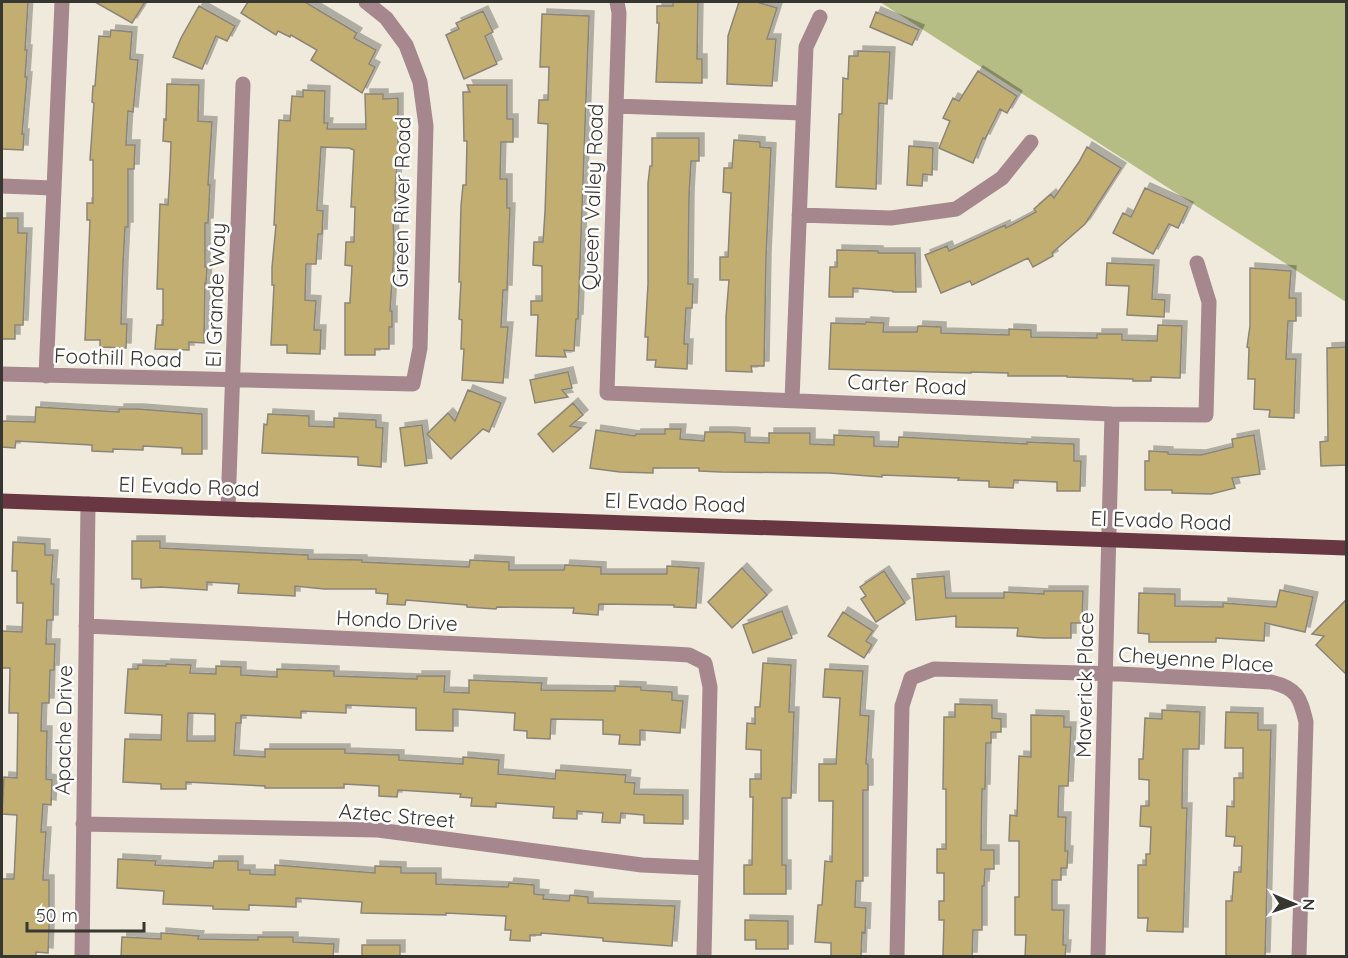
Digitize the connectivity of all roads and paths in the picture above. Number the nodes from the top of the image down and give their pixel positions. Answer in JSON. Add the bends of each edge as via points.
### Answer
{"nodes":[{"id":1,"x":62,"y":2,"type":"edge"},
{"id":2,"x":366,"y":2,"type":"edge"},
{"id":3,"x":617,"y":2,"type":"edge"},
{"id":4,"x":820,"y":17,"type":"dead end"},
{"id":5,"x":243,"y":84,"type":"dead end"},
{"id":6,"x":616,"y":106,"type":"junction"},
{"id":7,"x":803,"y":113,"type":"junction"},
{"id":8,"x":1031,"y":142,"type":"dead end"},
{"id":9,"x":2,"y":186,"type":"edge"},
{"id":10,"x":53,"y":188,"type":"junction"},
{"id":11,"x":799,"y":215,"type":"junction"},
{"id":12,"x":1197,"y":263,"type":"dead end"},
{"id":13,"x":2,"y":374,"type":"edge"},
{"id":14,"x":46,"y":376,"type":"junction"},
{"id":15,"x":232,"y":381,"type":"junction"},
{"id":16,"x":413,"y":384,"type":"joint"},
{"id":17,"x":607,"y":393,"type":"joint"},
{"id":18,"x":792,"y":400,"type":"junction"},
{"id":19,"x":1112,"y":414,"type":"junction"},
{"id":20,"x":2,"y":501,"type":"edge"},
{"id":21,"x":88,"y":504,"type":"junction"},
{"id":22,"x":228,"y":508,"type":"junction"},
{"id":23,"x":1109,"y":538,"type":"junction"},
{"id":24,"x":1347,"y":548,"type":"edge"},
{"id":25,"x":86,"y":626,"type":"junction"},
{"id":26,"x":1105,"y":674,"type":"junction"},
{"id":27,"x":83,"y":824,"type":"junction"},
{"id":28,"x":706,"y":868,"type":"junction"},
{"id":29,"x":82,"y":957,"type":"edge"},
{"id":30,"x":704,"y":957,"type":"edge"},
{"id":31,"x":897,"y":957,"type":"edge"},
{"id":32,"x":1098,"y":957,"type":"edge"},
{"id":33,"x":1299,"y":957,"type":"edge"}],
"edges":[{"from":1,"to":10,"type":"street"},
{"from":2,"to":16,"type":"street","name":"Green River Road","via":[[386,18],[406,45],[420,82],[426,126],[420,348]]},
{"from":3,"to":6,"type":"street","name":"Queen Valley Road"},
{"from":4,"to":7,"type":"street","via":[[806,47]]},
{"from":5,"to":15,"type":"street","name":"El Grande Way"},
{"from":6,"to":7,"type":"street"},
{"from":6,"to":17,"type":"street","name":"Queen Valley Road"},
{"from":7,"to":11,"type":"street"},
{"from":8,"to":11,"type":"street","via":[[1002,178],[956,209],[891,218]]},
{"from":9,"to":10,"type":"street"},
{"from":10,"to":14,"type":"street"},
{"from":11,"to":18,"type":"street"},
{"from":12,"to":19,"type":"street","name":"Carter Road","via":[[1209,302],[1206,415]]},
{"from":13,"to":14,"type":"street","name":"Foothill Road"},
{"from":14,"to":15,"type":"street","name":"Foothill Road"},
{"from":15,"to":16,"type":"street","name":"Foothill Road"},
{"from":15,"to":22,"type":"street","name":"El Grande Way"},
{"from":17,"to":18,"type":"street","name":"Carter Road"},
{"from":18,"to":19,"type":"street","name":"Carter Road"},
{"from":19,"to":23,"type":"street","name":"Maverick Place"},
{"from":20,"to":21,"type":"main road","name":"El Evado Road"},
{"from":21,"to":22,"type":"main road","name":"El Evado Road"},
{"from":21,"to":25,"type":"street","name":"Apache Drive"},
{"from":22,"to":23,"type":"main road","name":"El Evado Road"},
{"from":23,"to":24,"type":"main road","name":"El Evado Road"},
{"from":23,"to":26,"type":"street","name":"Maverick Place"},
{"from":25,"to":27,"type":"street","name":"Apache Drive"},
{"from":25,"to":28,"type":"street","name":"Hondo Drive","via":[[689,655],[705,663],[710,687]]},
{"from":26,"to":31,"type":"street","name":"Cheyenne Place","via":[[934,669],[911,678],[902,706]]},
{"from":26,"to":32,"type":"street","name":"Maverick Place"},
{"from":26,"to":33,"type":"street","name":"Cheyenne Place","via":[[1271,682],[1298,695],[1306,722]]},
{"from":27,"to":28,"type":"street","name":"Aztec Street","via":[[378,830],[642,865]]},
{"from":27,"to":29,"type":"street","name":"Apache Drive"},
{"from":28,"to":30,"type":"street"}]}
